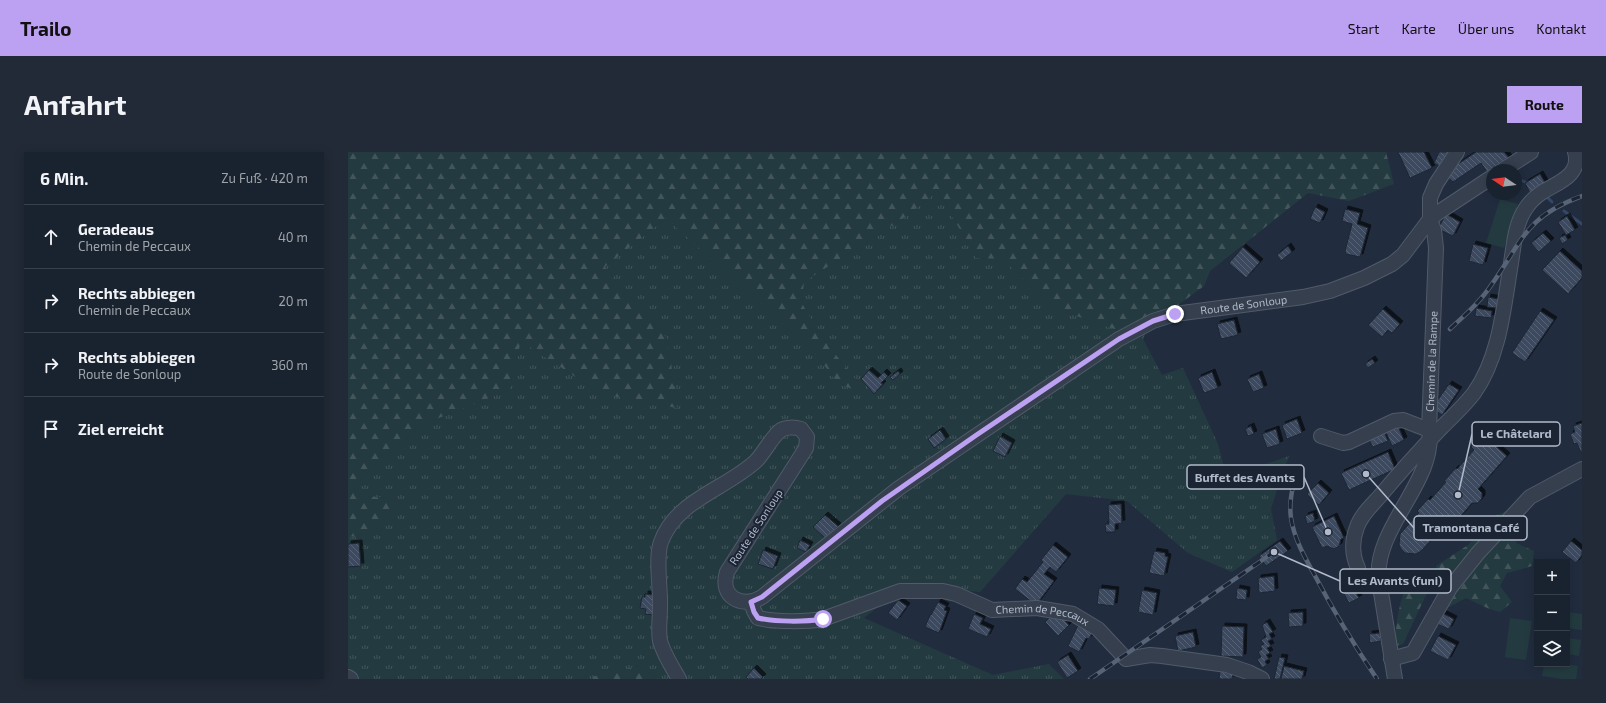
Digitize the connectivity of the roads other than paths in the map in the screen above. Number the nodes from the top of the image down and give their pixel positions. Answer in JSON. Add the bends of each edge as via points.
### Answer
{"nodes":[{"id":1,"x":1457,"y":152,"type":"edge"},
{"id":2,"x":1531,"y":152,"type":"edge"},
{"id":3,"x":1575,"y":152,"type":"edge"},
{"id":4,"x":1512,"y":164,"type":"edge"},
{"id":5,"x":1486,"y":181,"type":"edge"},
{"id":6,"x":1430,"y":220,"type":"junction"},
{"id":7,"x":1429,"y":435,"type":"junction"},
{"id":8,"x":1321,"y":436,"type":"dead end"},
{"id":9,"x":1582,"y":469,"type":"edge"},
{"id":10,"x":1358,"y":568,"type":"dead end"},
{"id":11,"x":751,"y":602,"type":"junction"},
{"id":12,"x":1391,"y":659,"type":"junction"},
{"id":13,"x":348,"y":676,"type":"edge"},
{"id":14,"x":351,"y":679,"type":"edge"},
{"id":15,"x":679,"y":679,"type":"edge"},
{"id":16,"x":1262,"y":679,"type":"edge"},
{"id":17,"x":1395,"y":679,"type":"edge"}],
"edges":[{"from":1,"to":6,"type":"street","name":"Chemin de la Rampe","via":[[1431,193]]},
{"from":2,"to":4,"type":"street"},
{"from":3,"to":7,"type":"street","name":"Chemin de la Rampe","via":[[1577,163],[1574,172],[1536,197],[1520,218],[1494,349],[1486,372],[1473,394]]},
{"from":5,"to":6,"type":"street","name":"Route de Sonloup"},
{"from":6,"to":7,"type":"street","name":"Chemin de la Rampe","via":[[1436,248]]},
{"from":6,"to":11,"type":"street","name":"Route de Sonloup","via":[[1406,251],[1392,264],[1344,285],[1303,297],[1175,314],[1153,321],[1119,339],[899,488],[762,597]]},
{"from":7,"to":8,"type":"street","via":[[1400,420],[1348,442],[1342,443]]},
{"from":7,"to":10,"type":"street","via":[[1361,519],[1353,544],[1353,554]]},
{"from":7,"to":12,"type":"street","via":[[1422,470],[1384,544],[1378,565]]},
{"from":9,"to":12,"type":"street","via":[[1530,497],[1478,553],[1450,588],[1413,653]]},
{"from":11,"to":15,"type":"street","name":"Route de Sonloup","via":[[741,602],[731,596],[726,585],[726,576],[805,452],[807,437],[804,431],[798,428],[780,431],[756,460],[688,507],[665,532],[658,552],[659,636],[665,655]]},
{"from":11,"to":16,"type":"street","name":"Chemin de Peccaux","via":[[758,618],[815,620],[900,591],[943,591],[992,610],[1037,608],[1073,614],[1098,629],[1126,659],[1150,655],[1227,665]]},
{"from":12,"to":17,"type":"street"},
{"from":13,"to":14,"type":"street"}]}
